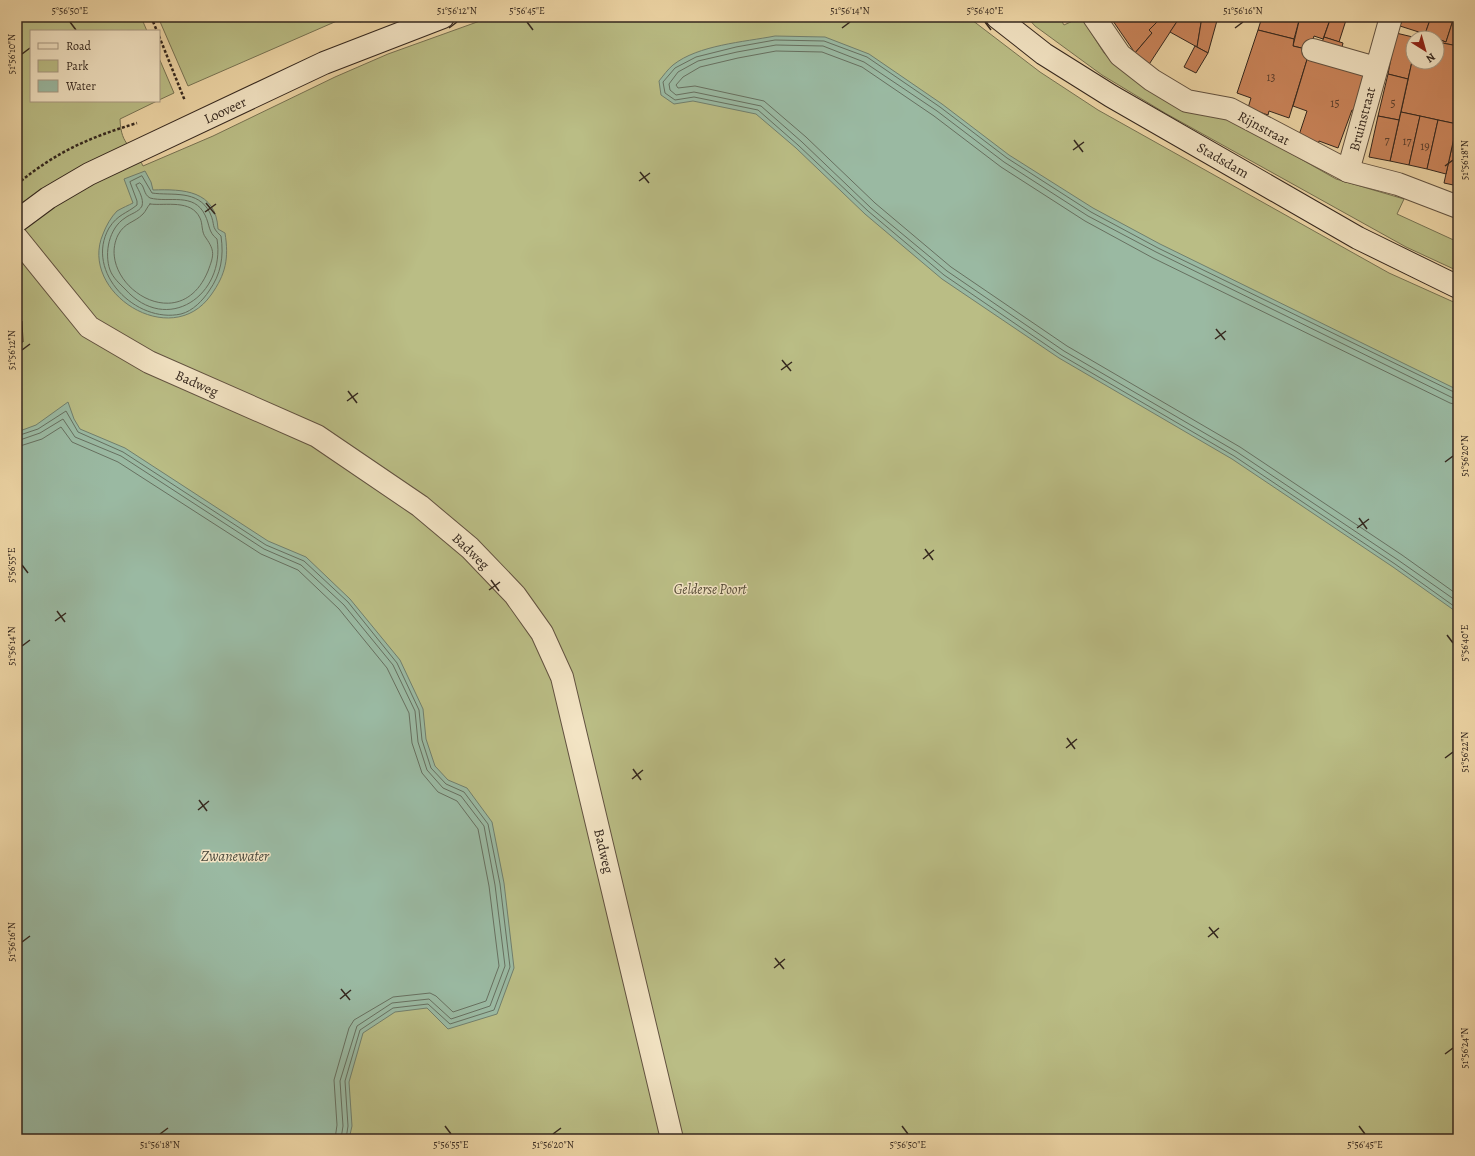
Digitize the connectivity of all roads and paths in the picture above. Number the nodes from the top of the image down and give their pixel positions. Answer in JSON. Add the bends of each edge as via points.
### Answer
{"nodes":[{"id":1,"x":151,"y":17,"type":"edge"},
{"id":2,"x":443,"y":17,"type":"edge"},
{"id":3,"x":997,"y":17,"type":"edge"},
{"id":4,"x":1094,"y":17,"type":"edge"},
{"id":5,"x":1391,"y":17,"type":"edge"},
{"id":6,"x":157,"y":30,"type":"edge"},
{"id":7,"x":160,"y":38,"type":"edge"},
{"id":8,"x":1313,"y":50,"type":"dead end"},
{"id":9,"x":1376,"y":68,"type":"junction"},
{"id":10,"x":185,"y":102,"type":"dead end"},
{"id":11,"x":141,"y":122,"type":"dead end"},
{"id":12,"x":1348,"y":171,"type":"junction"},
{"id":13,"x":17,"y":184,"type":"edge"},
{"id":14,"x":1458,"y":207,"type":"edge"},
{"id":15,"x":17,"y":221,"type":"edge"},
{"id":16,"x":17,"y":238,"type":"edge"},
{"id":17,"x":1458,"y":287,"type":"edge"},
{"id":18,"x":672,"y":1139,"type":"edge"}],
"edges":[{"from":1,"to":6,"type":"path"},
{"from":2,"to":15,"type":"street","name":"Looveer","via":[[324,64],[96,171],[48,198]]},
{"from":3,"to":17,"type":"street","name":"Stadsdam","via":[[1044,54],[1117,100],[1358,238]]},
{"from":4,"to":12,"type":"street","name":"Rijnstraat","via":[[1120,55],[1152,80],[1187,101],[1230,109]]},
{"from":5,"to":9,"type":"street","name":"Bruinstraat"},
{"from":7,"to":10,"type":"path"},
{"from":8,"to":9,"type":"street","name":"Bruinstraat"},
{"from":9,"to":12,"type":"street","name":"Bruinstraat"},
{"from":11,"to":13,"type":"path","via":[[97,135],[63,150]]},
{"from":12,"to":14,"type":"street","name":"Rijnstraat","via":[[1398,184]]},
{"from":16,"to":18,"type":"street","name":"Badweg","via":[[89,327],[149,362],[317,436],[420,506],[470,548],[515,595],[542,633],[562,677]]}]}
